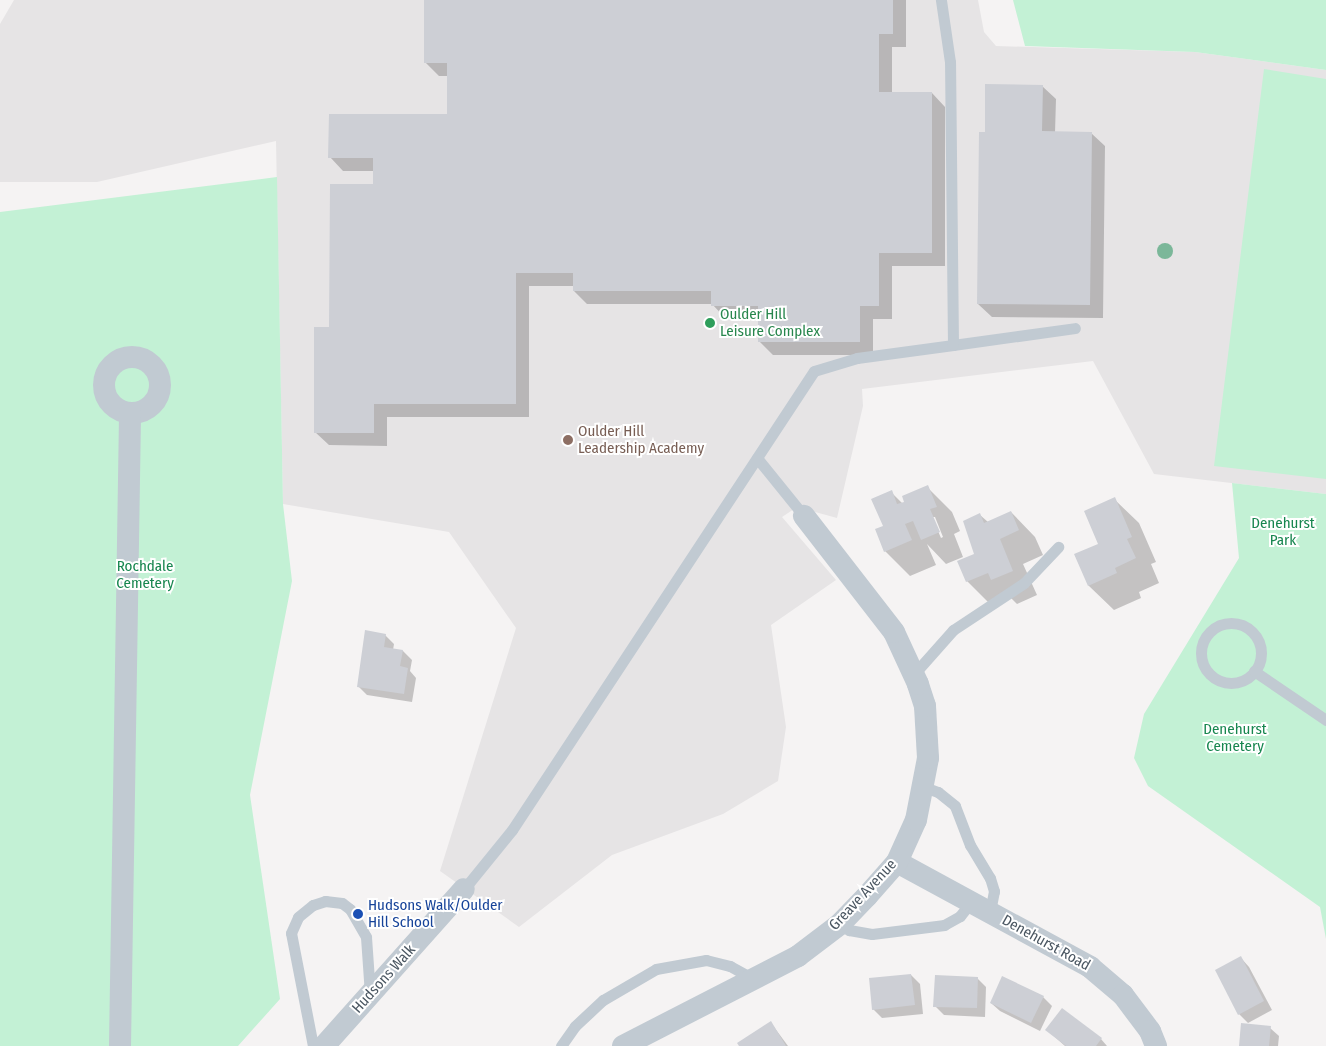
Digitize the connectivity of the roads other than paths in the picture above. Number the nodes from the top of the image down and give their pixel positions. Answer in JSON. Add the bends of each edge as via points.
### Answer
{"nodes":[{"id":1,"x":941,"y":0,"type":"edge"},
{"id":2,"x":1075,"y":328,"type":"dead end"},
{"id":3,"x":953,"y":345,"type":"junction"},
{"id":4,"x":130,"y":413,"type":"dead end"},
{"id":5,"x":757,"y":458,"type":"junction"},
{"id":6,"x":804,"y":516,"type":"joint"},
{"id":7,"x":1058,"y":547,"type":"dead end"},
{"id":8,"x":1254,"y":671,"type":"junction"},
{"id":9,"x":914,"y":674,"type":"junction"},
{"id":10,"x":1326,"y":720,"type":"edge"},
{"id":11,"x":924,"y":787,"type":"junction"},
{"id":12,"x":897,"y":862,"type":"junction"},
{"id":13,"x":464,"y":889,"type":"joint"},
{"id":14,"x":980,"y":907,"type":"junction"},
{"id":15,"x":840,"y":924,"type":"junction"},
{"id":16,"x":753,"y":979,"type":"junction"},
{"id":17,"x":370,"y":995,"type":"junction"},
{"id":18,"x":120,"y":1046,"type":"edge"},
{"id":19,"x":313,"y":1046,"type":"edge"},
{"id":20,"x":324,"y":1046,"type":"edge"},
{"id":21,"x":562,"y":1046,"type":"edge"},
{"id":22,"x":623,"y":1046,"type":"edge"},
{"id":23,"x":1156,"y":1046,"type":"edge"}],
"edges":[{"from":1,"to":3,"type":"lane","via":[[950,62]]},
{"from":2,"to":3,"type":"lane"},
{"from":3,"to":5,"type":"lane","via":[[857,358],[814,371]]},
{"from":4,"to":18,"type":"street"},
{"from":5,"to":6,"type":"lane"},
{"from":5,"to":13,"type":"lane","via":[[516,826]]},
{"from":6,"to":9,"type":"street","name":"Greave Avenue","via":[[894,632]]},
{"from":7,"to":9,"type":"lane","via":[[1024,583],[953,630]]},
{"from":8,"to":8,"type":"lane","via":[[1239,681],[1219,680],[1211,675],[1201,658],[1204,639],[1210,631],[1228,623],[1247,628],[1259,642],[1261,652]]},
{"from":8,"to":10,"type":"lane"},
{"from":9,"to":11,"type":"street","name":"Greave Avenue","via":[[925,706]]},
{"from":11,"to":12,"type":"street","name":"Greave Avenue","via":[[916,820]]},
{"from":11,"to":14,"type":"lane","name":"Denehurst Road","via":[[938,792],[954,806],[970,845],[990,878],[994,891]]},
{"from":12,"to":14,"type":"street","name":"Denehurst Road"},
{"from":12,"to":15,"type":"street","name":"Greave Avenue"},
{"from":13,"to":17,"type":"street","name":"Hudsons Walk"},
{"from":14,"to":15,"type":"lane","via":[[944,924],[872,934],[849,930]]},
{"from":14,"to":23,"type":"street","name":"Denehurst Road","via":[[1090,967],[1123,995],[1150,1031]]},
{"from":15,"to":16,"type":"street","name":"Greave Avenue","via":[[798,956]]},
{"from":16,"to":21,"type":"lane","via":[[730,966],[706,960],[656,969],[603,1000],[575,1026]]},
{"from":16,"to":22,"type":"street","name":"Greave Avenue"},
{"from":17,"to":19,"type":"lane","via":[[366,937],[350,909],[342,903],[325,901],[313,905],[298,917],[292,933]]},
{"from":17,"to":20,"type":"street","name":"Hudsons Walk"}]}
